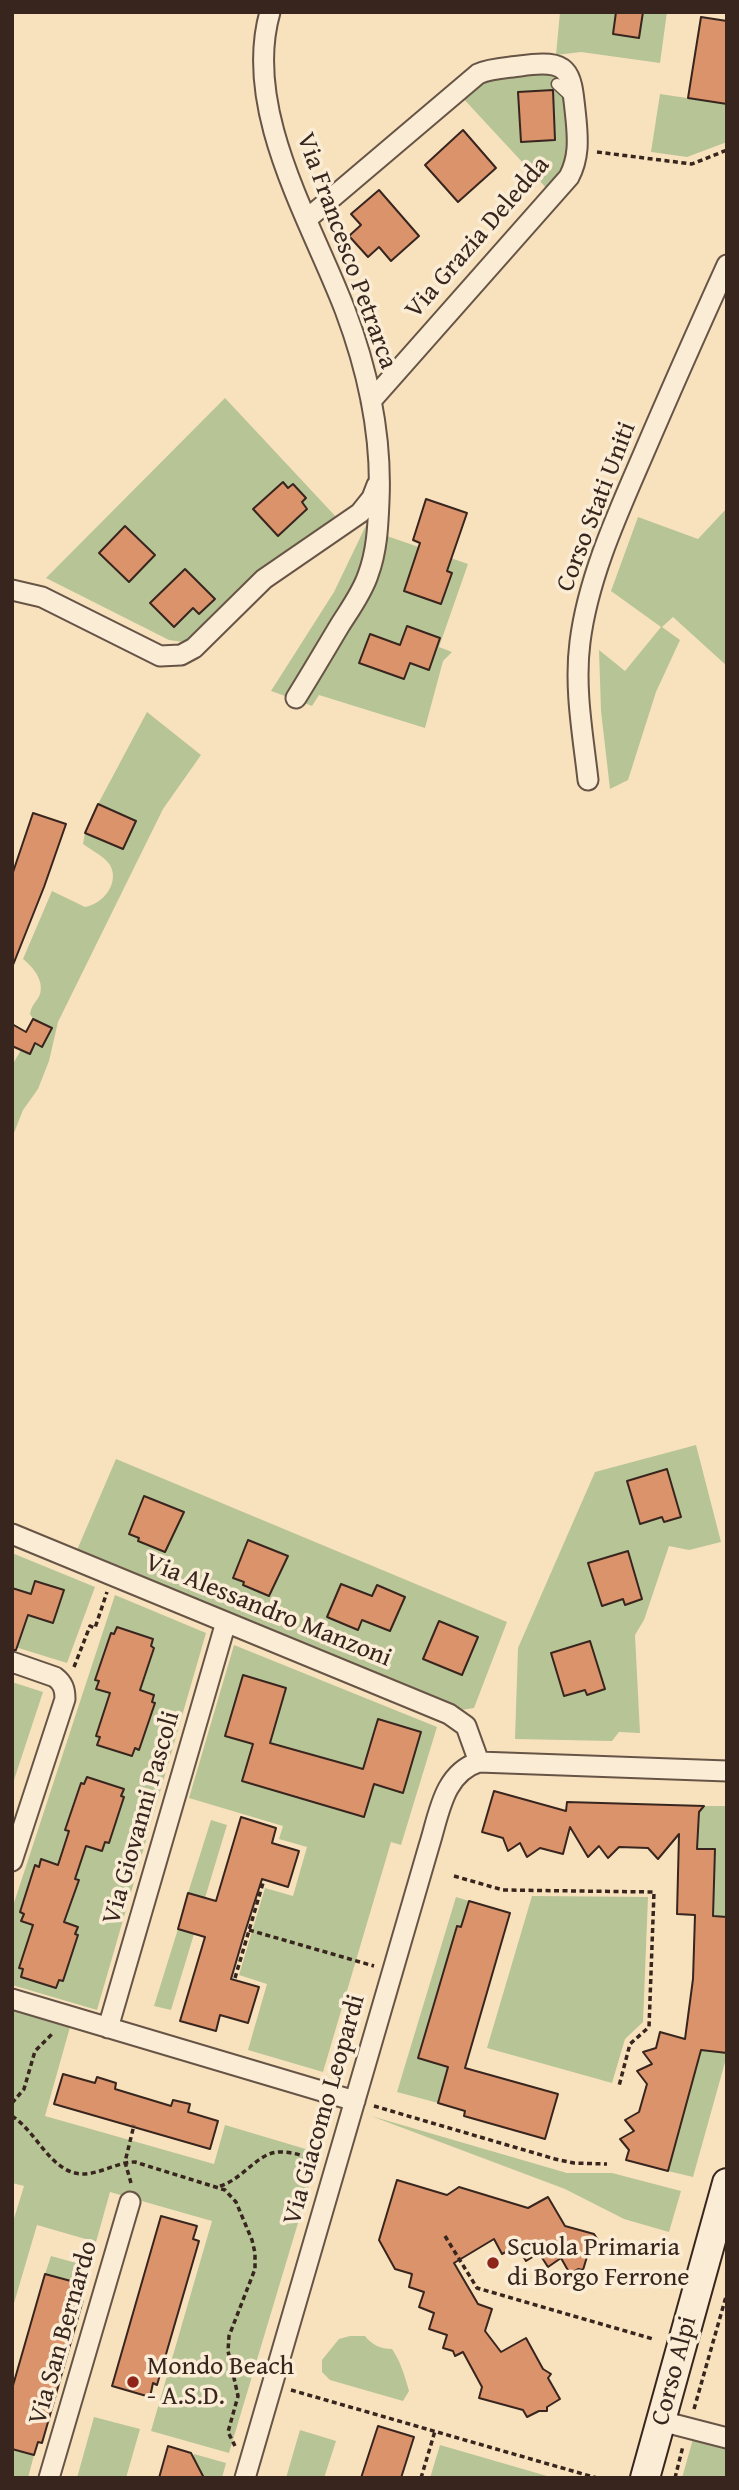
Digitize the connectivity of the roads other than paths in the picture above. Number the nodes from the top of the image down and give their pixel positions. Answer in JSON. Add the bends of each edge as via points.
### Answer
{"nodes":[{"id":1,"x":270,"y":12,"type":"edge"},
{"id":2,"x":558,"y":84,"type":"dead end"},
{"id":3,"x":573,"y":98,"type":"junction"},
{"id":4,"x":307,"y":219,"type":"junction"},
{"id":5,"x":727,"y":265,"type":"edge"},
{"id":6,"x":371,"y":401,"type":"junction"},
{"id":7,"x":380,"y":468,"type":"junction"},
{"id":8,"x":12,"y":590,"type":"edge"},
{"id":9,"x":296,"y":698,"type":"dead end"},
{"id":10,"x":588,"y":780,"type":"dead end"},
{"id":11,"x":12,"y":1534,"type":"edge"},
{"id":12,"x":226,"y":1622,"type":"junction"},
{"id":13,"x":12,"y":1662,"type":"edge"},
{"id":14,"x":474,"y":1764,"type":"junction"},
{"id":15,"x":727,"y":1771,"type":"edge"},
{"id":16,"x":12,"y":1861,"type":"edge"},
{"id":17,"x":12,"y":1999,"type":"edge"},
{"id":18,"x":108,"y":2028,"type":"junction"},
{"id":19,"x":355,"y":2101,"type":"junction"},
{"id":20,"x":727,"y":2183,"type":"edge"},
{"id":21,"x":130,"y":2202,"type":"road end"},
{"id":22,"x":661,"y":2421,"type":"junction"},
{"id":23,"x":727,"y":2438,"type":"edge"},
{"id":24,"x":48,"y":2478,"type":"edge"},
{"id":25,"x":245,"y":2478,"type":"edge"},
{"id":26,"x":645,"y":2478,"type":"edge"}],
"edges":[{"from":1,"to":4,"type":"street","name":"Via Francesco Petrarca","via":[[264,36],[268,110]]},
{"from":2,"to":3,"type":"lane"},
{"from":3,"to":4,"type":"street","name":"Via Grazia Deledda","via":[[569,77],[554,64],[484,72]]},
{"from":3,"to":6,"type":"street","name":"Via Grazia Deledda","via":[[578,150],[569,177]]},
{"from":4,"to":6,"type":"street","name":"Via Francesco Petrarca","via":[[345,311]]},
{"from":5,"to":10,"type":"street","name":"Corso Stati Uniti","via":[[631,482],[589,597],[578,662]]},
{"from":6,"to":7,"type":"street","name":"Via Francesco Petrarca"},
{"from":7,"to":8,"type":"street","via":[[372,498],[360,513],[264,579],[201,642],[181,655],[160,656],[42,597]]},
{"from":7,"to":9,"type":"street","name":"Via Francesco Petrarca","via":[[377,537],[368,575]]},
{"from":11,"to":12,"type":"street","name":"Via Alessandro Manzoni"},
{"from":12,"to":14,"type":"street","name":"Via Alessandro Manzoni","via":[[458,1718],[470,1733]]},
{"from":12,"to":18,"type":"street","name":"Via Giovanni Pascoli"},
{"from":13,"to":16,"type":"street","via":[[55,1677],[65,1692]]},
{"from":14,"to":15,"type":"street"},
{"from":14,"to":19,"type":"street","name":"Via Giacomo Leopardi","via":[[447,1788]]},
{"from":17,"to":18,"type":"street"},
{"from":18,"to":19,"type":"street"},
{"from":19,"to":25,"type":"street","name":"Via Giacomo Leopardi"},
{"from":20,"to":22,"type":"street","name":"Corso Alpi"},
{"from":21,"to":24,"type":"street","name":"Via San Bernardo"},
{"from":22,"to":23,"type":"street"},
{"from":22,"to":26,"type":"street","name":"Corso Alpi"}]}
